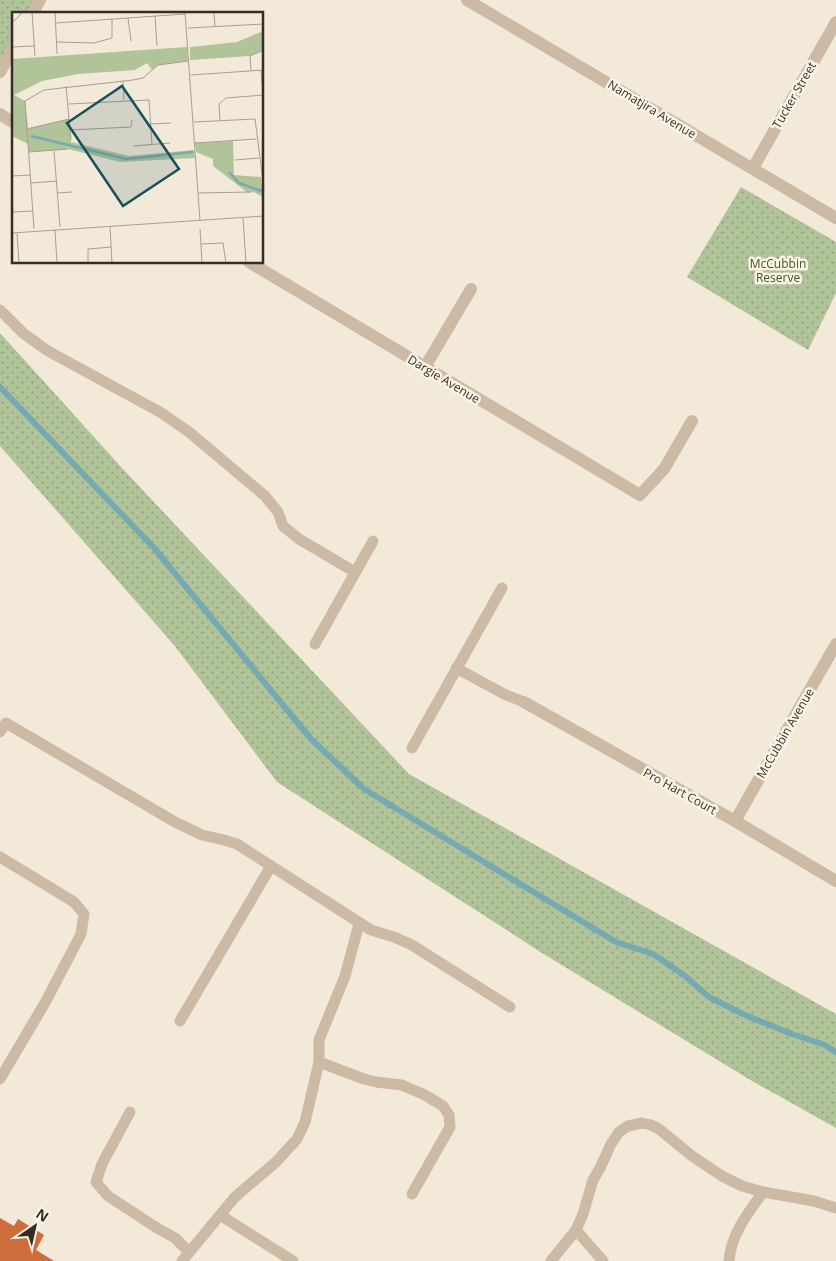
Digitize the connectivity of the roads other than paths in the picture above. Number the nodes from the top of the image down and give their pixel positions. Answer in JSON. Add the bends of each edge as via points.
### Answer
{"nodes":[{"id":1,"x":40,"y":0,"type":"edge"},
{"id":2,"x":468,"y":0,"type":"edge"},
{"id":3,"x":33,"y":12,"type":"edge"},
{"id":4,"x":836,"y":22,"type":"edge"},
{"id":5,"x":12,"y":51,"type":"edge"},
{"id":6,"x":0,"y":72,"type":"edge"},
{"id":7,"x":0,"y":114,"type":"edge"},
{"id":8,"x":12,"y":121,"type":"edge"},
{"id":9,"x":752,"y":168,"type":"junction"},
{"id":10,"x":836,"y":218,"type":"edge"},
{"id":11,"x":252,"y":264,"type":"edge"},
{"id":12,"x":471,"y":289,"type":"dead end"},
{"id":13,"x":0,"y":310,"type":"edge"},
{"id":14,"x":425,"y":367,"type":"junction"},
{"id":15,"x":692,"y":420,"type":"dead end"},
{"id":16,"x":372,"y":541,"type":"dead end"},
{"id":17,"x":355,"y":572,"type":"junction"},
{"id":18,"x":502,"y":588,"type":"dead end"},
{"id":19,"x":315,"y":644,"type":"dead end"},
{"id":20,"x":836,"y":644,"type":"edge"},
{"id":21,"x":456,"y":668,"type":"junction"},
{"id":22,"x":524,"y":702,"type":"joint"},
{"id":23,"x":0,"y":732,"type":"edge"},
{"id":24,"x":412,"y":748,"type":"dead end"},
{"id":25,"x":735,"y":821,"type":"junction"},
{"id":26,"x":0,"y":857,"type":"edge"},
{"id":27,"x":271,"y":866,"type":"junction"},
{"id":28,"x":836,"y":881,"type":"edge"},
{"id":29,"x":359,"y":924,"type":"junction"},
{"id":30,"x":510,"y":1007,"type":"dead end"},
{"id":31,"x":180,"y":1021,"type":"dead end"},
{"id":32,"x":319,"y":1062,"type":"junction"},
{"id":33,"x":0,"y":1079,"type":"edge"},
{"id":34,"x":130,"y":1112,"type":"dead end"},
{"id":35,"x":764,"y":1192,"type":"junction"},
{"id":36,"x":412,"y":1194,"type":"dead end"},
{"id":37,"x":836,"y":1208,"type":"edge"},
{"id":38,"x":220,"y":1215,"type":"junction"},
{"id":39,"x":576,"y":1230,"type":"junction"},
{"id":40,"x":186,"y":1256,"type":"edge"},
{"id":41,"x":292,"y":1261,"type":"edge"},
{"id":42,"x":551,"y":1261,"type":"edge"},
{"id":43,"x":603,"y":1261,"type":"edge"},
{"id":44,"x":729,"y":1261,"type":"edge"}],
"edges":[{"from":1,"to":3,"type":"street"},
{"from":2,"to":9,"type":"street","name":"Namatjira Avenue"},
{"from":4,"to":9,"type":"street","name":"Tucker Street"},
{"from":5,"to":6,"type":"street"},
{"from":7,"to":8,"type":"street"},
{"from":9,"to":10,"type":"street","name":"Namatjira Avenue"},
{"from":11,"to":14,"type":"street","name":"Dargie Avenue"},
{"from":12,"to":14,"type":"street"},
{"from":13,"to":17,"type":"lane","via":[[22,333],[48,351],[160,412],[188,432],[265,496],[278,512],[283,526]]},
{"from":14,"to":15,"type":"street","name":"Dargie Avenue","via":[[640,495],[664,469]]},
{"from":16,"to":17,"type":"lane"},
{"from":17,"to":19,"type":"lane"},
{"from":18,"to":21,"type":"lane"},
{"from":20,"to":25,"type":"street","name":"McCubbin Avenue"},
{"from":21,"to":22,"type":"lane"},
{"from":21,"to":24,"type":"lane"},
{"from":22,"to":25,"type":"street","name":"Pro Hart Court"},
{"from":23,"to":27,"type":"lane","via":[[6,723],[175,822],[202,835],[237,844]]},
{"from":25,"to":28,"type":"street","name":"Pro Hart Court"},
{"from":26,"to":33,"type":"lane","via":[[74,902],[84,914],[81,934]]},
{"from":27,"to":29,"type":"lane"},
{"from":27,"to":31,"type":"lane"},
{"from":29,"to":30,"type":"lane","via":[[412,945]]},
{"from":29,"to":32,"type":"lane","via":[[345,976],[319,1040]]},
{"from":32,"to":36,"type":"lane","via":[[364,1079],[402,1085],[443,1106],[449,1115],[450,1127]]},
{"from":32,"to":38,"type":"lane","via":[[305,1122],[297,1139]]},
{"from":34,"to":40,"type":"lane","via":[[96,1182],[108,1196],[175,1238]]},
{"from":35,"to":37,"type":"lane"},
{"from":35,"to":39,"type":"lane","via":[[722,1176],[659,1129],[642,1123],[619,1132],[611,1144]]},
{"from":35,"to":44,"type":"lane","via":[[735,1236]]},
{"from":38,"to":40,"type":"lane"},
{"from":38,"to":41,"type":"lane"},
{"from":39,"to":42,"type":"lane"},
{"from":39,"to":43,"type":"lane"}]}
